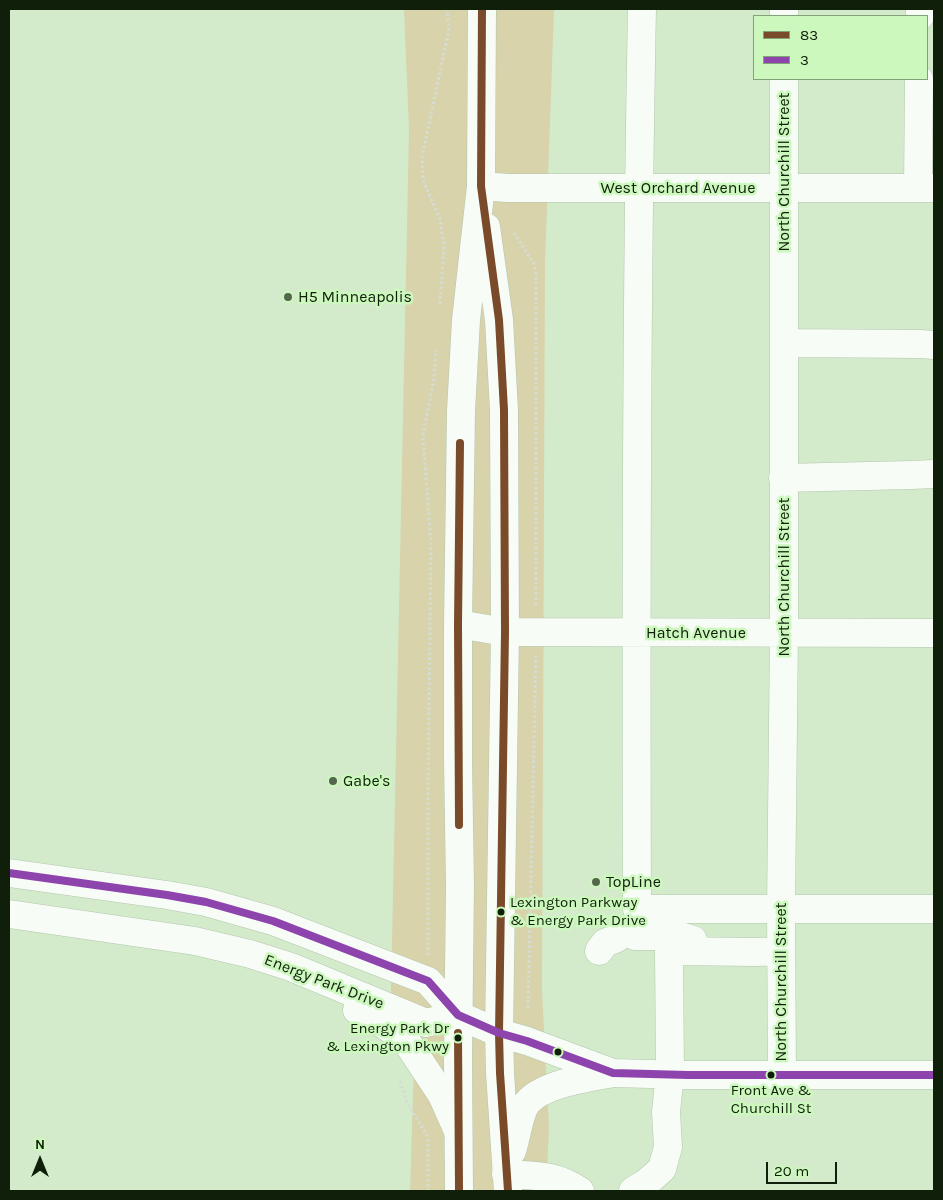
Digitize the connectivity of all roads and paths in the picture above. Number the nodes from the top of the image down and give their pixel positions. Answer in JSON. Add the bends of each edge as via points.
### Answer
{"nodes":[{"id":1,"x":447,"y":9,"type":"edge"},
{"id":2,"x":482,"y":9,"type":"edge"},
{"id":3,"x":642,"y":9,"type":"edge"},
{"id":4,"x":784,"y":80,"type":"edge"},
{"id":5,"x":919,"y":80,"type":"edge"},
{"id":6,"x":481,"y":186,"type":"junction"},
{"id":7,"x":639,"y":188,"type":"junction"},
{"id":8,"x":783,"y":188,"type":"junction"},
{"id":9,"x":926,"y":188,"type":"edge"},
{"id":10,"x":510,"y":229,"type":"dead end"},
{"id":11,"x":439,"y":312,"type":"dead end"},
{"id":12,"x":437,"y":341,"type":"dead end"},
{"id":13,"x":784,"y":343,"type":"junction"},
{"id":14,"x":934,"y":345,"type":"edge"},
{"id":15,"x":934,"y":474,"type":"edge"},
{"id":16,"x":783,"y":478,"type":"junction"},
{"id":17,"x":536,"y":608,"type":"dead end"},
{"id":18,"x":458,"y":624,"type":"junction"},
{"id":19,"x":505,"y":632,"type":"junction"},
{"id":20,"x":636,"y":633,"type":"junction"},
{"id":21,"x":784,"y":633,"type":"junction"},
{"id":22,"x":934,"y":633,"type":"edge"},
{"id":23,"x":535,"y":648,"type":"dead end"},
{"id":24,"x":9,"y":873,"type":"edge"},
{"id":25,"x":781,"y":909,"type":"junction"},
{"id":26,"x":934,"y":909,"type":"edge"},
{"id":27,"x":9,"y":914,"type":"edge"},
{"id":28,"x":617,"y":942,"type":"dead end"},
{"id":29,"x":703,"y":952,"type":"junction"},
{"id":30,"x":781,"y":952,"type":"junction"},
{"id":31,"x":428,"y":954,"type":"dead end"},
{"id":32,"x":308,"y":974,"type":"junction"},
{"id":33,"x":528,"y":1008,"type":"dead end"},
{"id":34,"x":458,"y":1015,"type":"junction"},
{"id":35,"x":499,"y":1033,"type":"junction"},
{"id":36,"x":613,"y":1073,"type":"junction"},
{"id":37,"x":670,"y":1074,"type":"junction"},
{"id":38,"x":782,"y":1074,"type":"junction"},
{"id":39,"x":934,"y":1075,"type":"edge"},
{"id":40,"x":458,"y":1131,"type":"junction"},
{"id":41,"x":507,"y":1183,"type":"edge"},
{"id":42,"x":459,"y":1191,"type":"edge"},
{"id":43,"x":580,"y":1191,"type":"edge"},
{"id":44,"x":633,"y":1191,"type":"edge"}],
"edges":[{"from":1,"to":11,"type":"path","via":[[449,29],[422,157],[423,180],[440,219],[444,245]]},
{"from":2,"to":6,"type":"street"},
{"from":3,"to":7,"type":"street"},
{"from":4,"to":8,"type":"street","name":"North Churchill Street"},
{"from":5,"to":9,"type":"street"},
{"from":6,"to":7,"type":"street","name":"West Orchard Avenue"},
{"from":6,"to":18,"type":"street","via":[[466,320],[461,411]]},
{"from":6,"to":19,"type":"street","via":[[499,320],[504,410]]},
{"from":7,"to":8,"type":"street","name":"West Orchard Avenue"},
{"from":7,"to":20,"type":"street"},
{"from":8,"to":9,"type":"street","name":"West Orchard Avenue"},
{"from":8,"to":13,"type":"street","name":"North Churchill Street"},
{"from":10,"to":17,"type":"path","via":[[534,264],[536,277]]},
{"from":12,"to":31,"type":"path","via":[[434,379],[423,435],[431,543]]},
{"from":13,"to":14,"type":"street"},
{"from":13,"to":16,"type":"street","name":"North Churchill Street"},
{"from":15,"to":16,"type":"street"},
{"from":16,"to":21,"type":"street","name":"North Churchill Street"},
{"from":18,"to":19,"type":"street","name":"Hatch Avenue"},
{"from":18,"to":34,"type":"street"},
{"from":19,"to":20,"type":"street","name":"Hatch Avenue"},
{"from":19,"to":35,"type":"street"},
{"from":20,"to":21,"type":"street","name":"Hatch Avenue"},
{"from":20,"to":25,"type":"street","via":[[637,909]]},
{"from":21,"to":22,"type":"street","name":"Hatch Avenue"},
{"from":21,"to":25,"type":"street","name":"North Churchill Street"},
{"from":23,"to":33,"type":"path"},
{"from":24,"to":34,"type":"street","via":[[167,894],[273,921],[428,981]]},
{"from":25,"to":26,"type":"street"},
{"from":25,"to":30,"type":"street","name":"North Churchill Street"},
{"from":27,"to":32,"type":"street","name":"Energy Park Drive","via":[[195,941],[250,954]]},
{"from":28,"to":29,"type":"street","via":[[680,936],[696,940]]},
{"from":29,"to":30,"type":"street"},
{"from":29,"to":37,"type":"street","via":[[669,951]]},
{"from":30,"to":38,"type":"street","name":"North Churchill Street"},
{"from":32,"to":34,"type":"street","name":"Energy Park Drive","via":[[426,1023]]},
{"from":32,"to":40,"type":"street","via":[[351,1006],[405,1039],[442,1095]]},
{"from":34,"to":35,"type":"street"},
{"from":34,"to":40,"type":"street"},
{"from":35,"to":36,"type":"street"},
{"from":35,"to":41,"type":"street"},
{"from":36,"to":37,"type":"street"},
{"from":36,"to":41,"type":"street","via":[[556,1084],[532,1098],[523,1108]]},
{"from":37,"to":38,"type":"street"},
{"from":37,"to":44,"type":"street","via":[[666,1112],[668,1146],[662,1169]]},
{"from":38,"to":39,"type":"street"},
{"from":40,"to":42,"type":"street"},
{"from":41,"to":43,"type":"street","via":[[548,1177]]}]}
